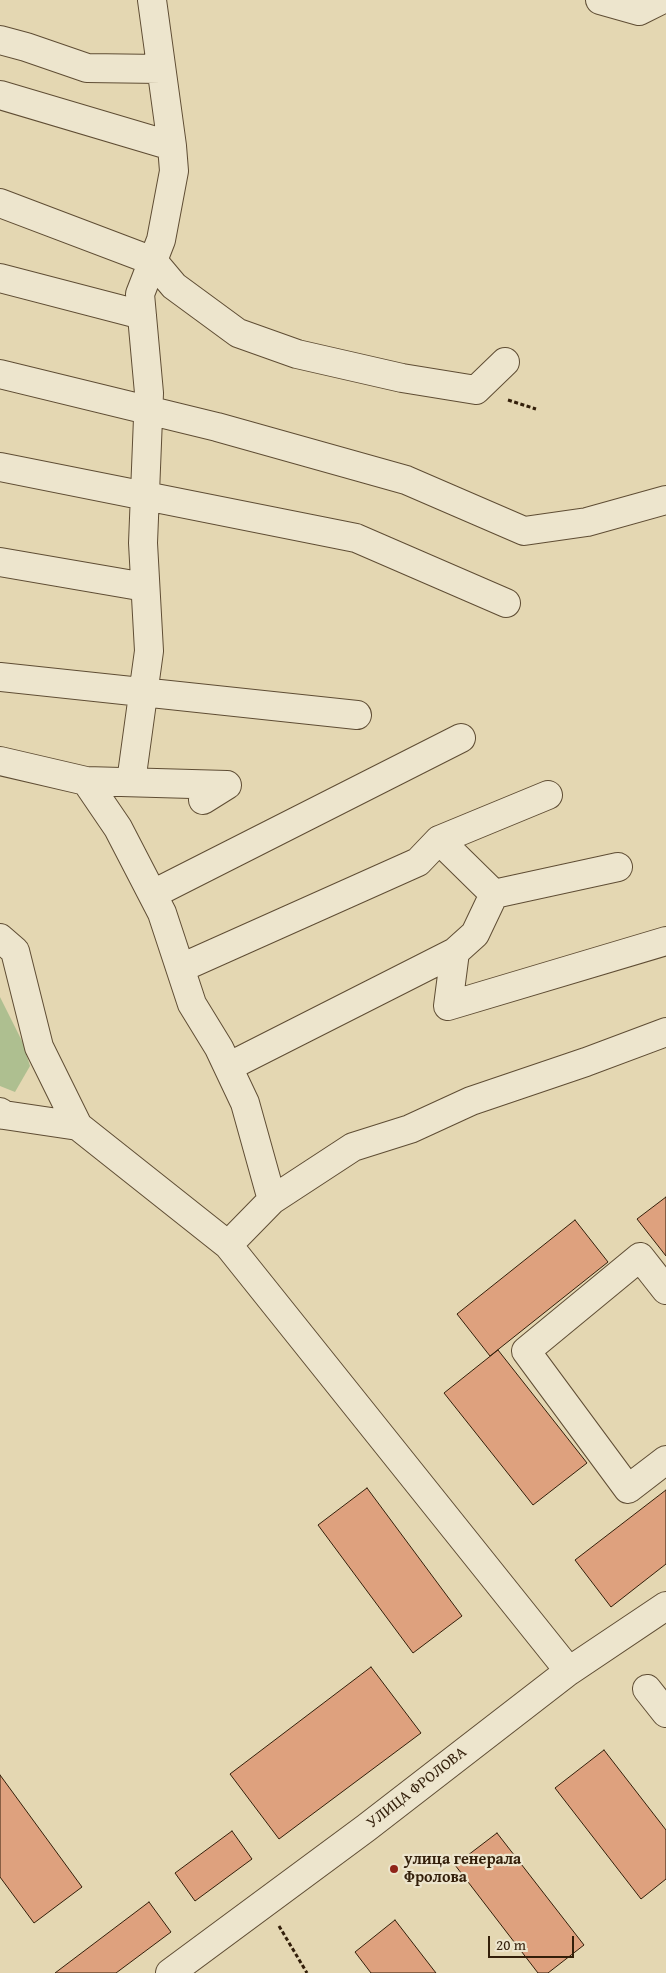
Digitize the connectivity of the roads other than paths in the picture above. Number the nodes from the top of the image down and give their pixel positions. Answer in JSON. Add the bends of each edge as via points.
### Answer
{"nodes":[{"id":1,"x":152,"y":0,"type":"edge"},
{"id":2,"x":600,"y":0,"type":"edge"},
{"id":3,"x":661,"y":0,"type":"edge"},
{"id":4,"x":0,"y":40,"type":"edge"},
{"id":5,"x":161,"y":69,"type":"junction"},
{"id":6,"x":0,"y":96,"type":"edge"},
{"id":7,"x":172,"y":146,"type":"junction"},
{"id":8,"x":0,"y":203,"type":"edge"},
{"id":9,"x":153,"y":262,"type":"junction"},
{"id":10,"x":0,"y":278,"type":"edge"},
{"id":11,"x":142,"y":315,"type":"junction"},
{"id":12,"x":505,"y":362,"type":"dead end"},
{"id":13,"x":0,"y":374,"type":"edge"},
{"id":14,"x":148,"y":409,"type":"junction"},
{"id":15,"x":0,"y":467,"type":"edge"},
{"id":16,"x":145,"y":496,"type":"junction"},
{"id":17,"x":666,"y":500,"type":"edge"},
{"id":18,"x":0,"y":562,"type":"edge"},
{"id":19,"x":146,"y":587,"type":"junction"},
{"id":20,"x":506,"y":603,"type":"dead end"},
{"id":21,"x":0,"y":676,"type":"edge"},
{"id":22,"x":143,"y":693,"type":"junction"},
{"id":23,"x":357,"y":715,"type":"dead end"},
{"id":24,"x":461,"y":738,"type":"dead end"},
{"id":25,"x":0,"y":761,"type":"edge"},
{"id":26,"x":86,"y":781,"type":"junction"},
{"id":27,"x":131,"y":782,"type":"junction"},
{"id":28,"x":548,"y":795,"type":"dead end"},
{"id":29,"x":203,"y":800,"type":"dead end"},
{"id":30,"x":439,"y":840,"type":"junction"},
{"id":31,"x":618,"y":867,"type":"dead end"},
{"id":32,"x":153,"y":894,"type":"junction"},
{"id":33,"x":494,"y":894,"type":"junction"},
{"id":34,"x":0,"y":938,"type":"edge"},
{"id":35,"x":666,"y":941,"type":"edge"},
{"id":36,"x":455,"y":952,"type":"junction"},
{"id":37,"x":181,"y":968,"type":"junction"},
{"id":38,"x":666,"y":1032,"type":"edge"},
{"id":39,"x":228,"y":1067,"type":"junction"},
{"id":40,"x":0,"y":1112,"type":"edge"},
{"id":41,"x":78,"y":1126,"type":"junction"},
{"id":42,"x":272,"y":1200,"type":"junction"},
{"id":43,"x":228,"y":1245,"type":"junction"},
{"id":44,"x":666,"y":1290,"type":"edge"},
{"id":45,"x":666,"y":1460,"type":"edge"},
{"id":46,"x":666,"y":1606,"type":"edge"},
{"id":47,"x":569,"y":1671,"type":"junction"},
{"id":48,"x":648,"y":1689,"type":"dead end"},
{"id":49,"x":666,"y":1713,"type":"edge"},
{"id":50,"x":170,"y":1973,"type":"edge"}],
"edges":[{"from":1,"to":5,"type":"street"},
{"from":2,"to":3,"type":"street","via":[[639,11]]},
{"from":4,"to":5,"type":"street","via":[[87,68]]},
{"from":5,"to":7,"type":"street"},
{"from":6,"to":7,"type":"street"},
{"from":7,"to":9,"type":"street","via":[[174,171],[161,240]]},
{"from":8,"to":9,"type":"street"},
{"from":9,"to":11,"type":"street","via":[[140,294]]},
{"from":9,"to":12,"type":"street","via":[[174,286],[238,333],[297,354],[402,378],[476,390]]},
{"from":10,"to":11,"type":"street"},
{"from":11,"to":14,"type":"street"},
{"from":13,"to":14,"type":"street"},
{"from":14,"to":16,"type":"street"},
{"from":14,"to":17,"type":"street","via":[[406,480],[524,531],[587,522]]},
{"from":15,"to":16,"type":"street"},
{"from":16,"to":19,"type":"street","via":[[143,542]]},
{"from":16,"to":20,"type":"street","via":[[356,538]]},
{"from":18,"to":19,"type":"street"},
{"from":19,"to":22,"type":"street","via":[[149,651]]},
{"from":21,"to":22,"type":"street"},
{"from":22,"to":23,"type":"street"},
{"from":22,"to":27,"type":"street"},
{"from":24,"to":32,"type":"street"},
{"from":25,"to":26,"type":"street"},
{"from":26,"to":27,"type":"street"},
{"from":26,"to":32,"type":"street","via":[[118,828]]},
{"from":27,"to":29,"type":"street","via":[[227,785]]},
{"from":28,"to":30,"type":"street"},
{"from":30,"to":33,"type":"street"},
{"from":30,"to":37,"type":"street","via":[[418,862]]},
{"from":31,"to":33,"type":"street"},
{"from":32,"to":37,"type":"street"},
{"from":33,"to":36,"type":"street","via":[[476,934]]},
{"from":34,"to":41,"type":"street","via":[[15,951],[39,1047]]},
{"from":35,"to":36,"type":"street","via":[[448,1006]]},
{"from":36,"to":39,"type":"street"},
{"from":37,"to":39,"type":"street","via":[[192,1004]]},
{"from":38,"to":42,"type":"street","via":[[471,1101],[410,1129],[353,1147]]},
{"from":39,"to":42,"type":"street","via":[[246,1103]]},
{"from":40,"to":41,"type":"street"},
{"from":41,"to":43,"type":"street"},
{"from":42,"to":43,"type":"street"},
{"from":43,"to":47,"type":"street"},
{"from":44,"to":45,"type":"street","via":[[640,1257],[526,1351],[628,1489]]},
{"from":46,"to":47,"type":"street","name":"УЛИЦА ФРОЛОВА"},
{"from":47,"to":50,"type":"street","name":"УЛИЦА ФРОЛОВА"},
{"from":48,"to":49,"type":"street"}]}
